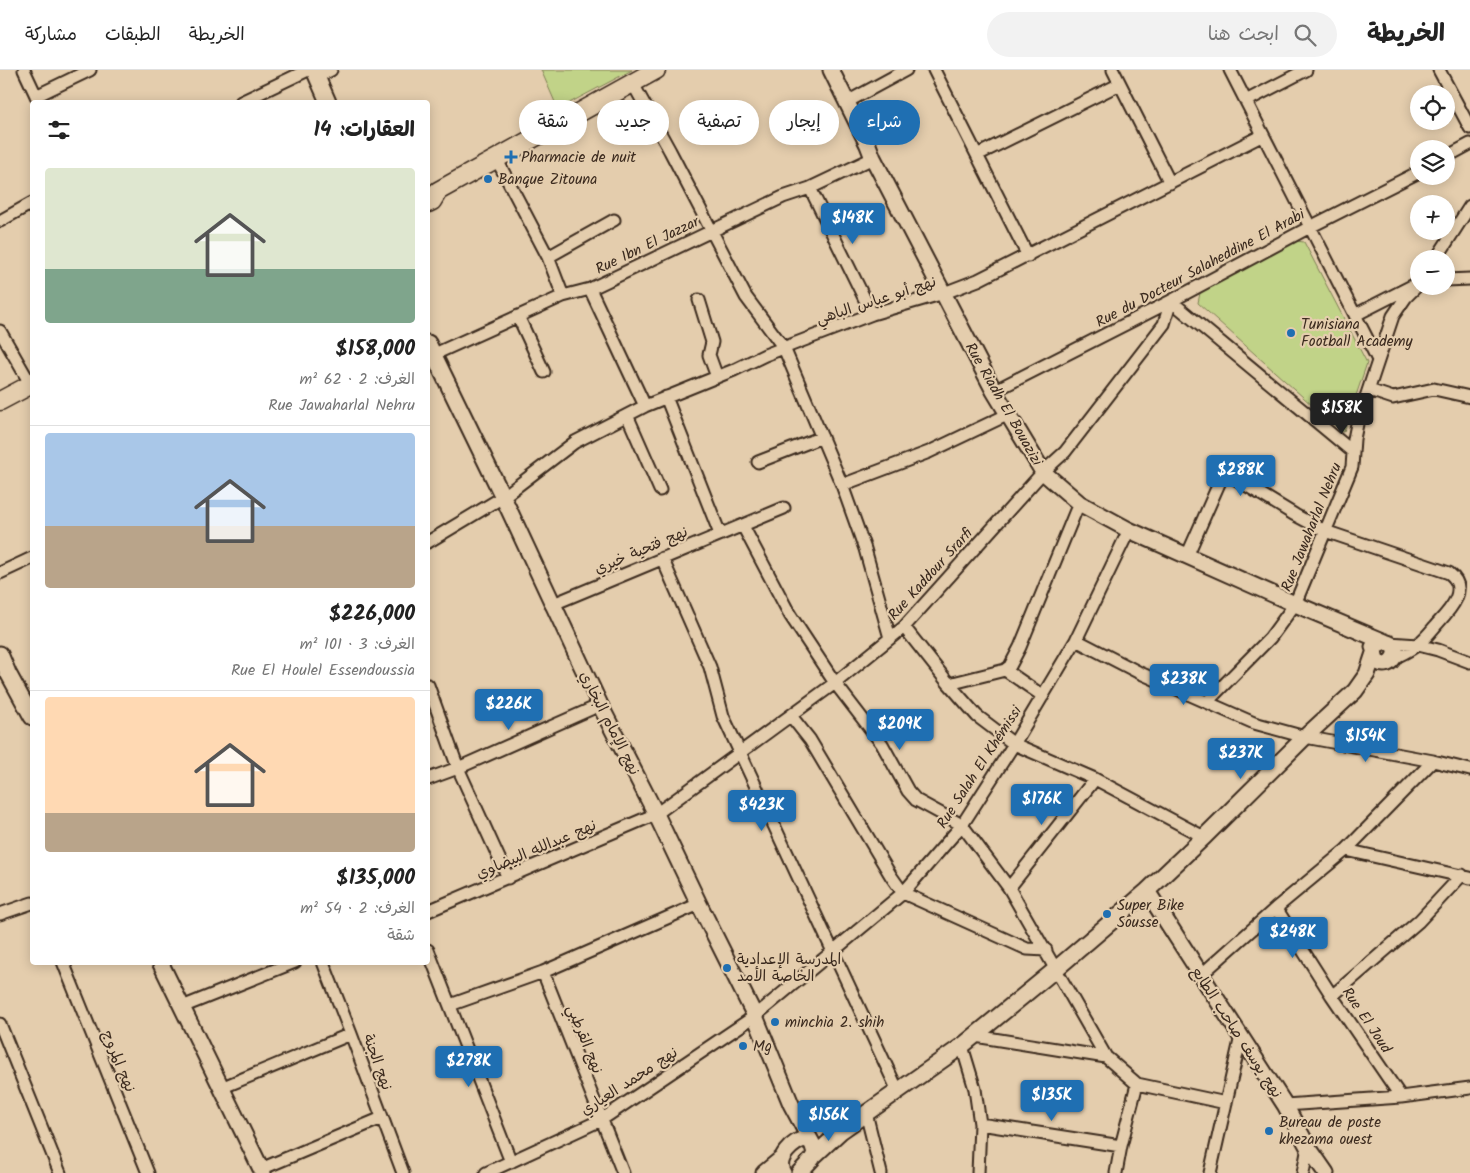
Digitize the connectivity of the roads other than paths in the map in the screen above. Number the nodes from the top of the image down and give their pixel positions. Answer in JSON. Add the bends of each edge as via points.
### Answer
{"nodes":[{"id":1,"x":24,"y":70,"type":"edge"},
{"id":2,"x":331,"y":70,"type":"edge"},
{"id":3,"x":656,"y":70,"type":"edge"},
{"id":4,"x":831,"y":70,"type":"edge"},
{"id":5,"x":906,"y":70,"type":"edge"},
{"id":6,"x":934,"y":70,"type":"edge"},
{"id":7,"x":1112,"y":70,"type":"edge"},
{"id":8,"x":1230,"y":70,"type":"edge"},
{"id":9,"x":1306,"y":70,"type":"edge"},
{"id":10,"x":1439,"y":70,"type":"edge"},
{"id":11,"x":82,"y":71,"type":"edge"},
{"id":12,"x":313,"y":72,"type":"edge"},
{"id":13,"x":632,"y":82,"type":"junction"},
{"id":14,"x":1120,"y":84,"type":"junction"},
{"id":15,"x":37,"y":99,"type":"edge"},
{"id":16,"x":246,"y":100,"type":"edge"},
{"id":17,"x":327,"y":100,"type":"edge"},
{"id":18,"x":1246,"y":101,"type":"junction"},
{"id":19,"x":847,"y":102,"type":"junction"},
{"id":20,"x":1470,"y":128,"type":"edge"},
{"id":21,"x":1263,"y":135,"type":"junction"},
{"id":22,"x":1470,"y":144,"type":"edge"},
{"id":23,"x":1455,"y":152,"type":"edge"},
{"id":24,"x":977,"y":155,"type":"junction"},
{"id":25,"x":496,"y":158,"type":"junction"},
{"id":26,"x":873,"y":158,"type":"junction"},
{"id":27,"x":1410,"y":177,"type":"edge"},
{"id":28,"x":1170,"y":183,"type":"junction"},
{"id":29,"x":810,"y":188,"type":"junction"},
{"id":30,"x":431,"y":194,"type":"edge"},
{"id":31,"x":30,"y":204,"type":"edge"},
{"id":32,"x":1470,"y":206,"type":"edge"},
{"id":33,"x":614,"y":220,"type":"dead end"},
{"id":34,"x":0,"y":221,"type":"edge"},
{"id":35,"x":1310,"y":227,"type":"junction"},
{"id":36,"x":712,"y":230,"type":"junction"},
{"id":37,"x":1442,"y":250,"type":"edge"},
{"id":38,"x":1028,"y":256,"type":"junction"},
{"id":39,"x":548,"y":258,"type":"junction"},
{"id":40,"x":1470,"y":279,"type":"edge"},
{"id":41,"x":1455,"y":280,"type":"edge"},
{"id":42,"x":1410,"y":288,"type":"edge"},
{"id":43,"x":590,"y":289,"type":"junction"},
{"id":44,"x":944,"y":293,"type":"junction"},
{"id":45,"x":1410,"y":293,"type":"edge"},
{"id":46,"x":563,"y":296,"type":"junction"},
{"id":47,"x":699,"y":300,"type":"dead end"},
{"id":48,"x":1171,"y":301,"type":"junction"},
{"id":49,"x":872,"y":314,"type":"junction"},
{"id":50,"x":1355,"y":315,"type":"junction"},
{"id":51,"x":518,"y":316,"type":"junction"},
{"id":52,"x":0,"y":331,"type":"edge"},
{"id":53,"x":784,"y":348,"type":"junction"},
{"id":54,"x":430,"y":352,"type":"edge"},
{"id":55,"x":430,"y":354,"type":"edge"},
{"id":56,"x":1378,"y":360,"type":"junction"},
{"id":57,"x":544,"y":372,"type":"dead end"},
{"id":58,"x":716,"y":377,"type":"junction"},
{"id":59,"x":30,"y":382,"type":"edge"},
{"id":60,"x":30,"y":386,"type":"edge"},
{"id":61,"x":1369,"y":390,"type":"junction"},
{"id":62,"x":994,"y":391,"type":"junction"},
{"id":63,"x":666,"y":396,"type":"junction"},
{"id":64,"x":1470,"y":397,"type":"edge"},
{"id":65,"x":0,"y":401,"type":"edge"},
{"id":66,"x":645,"y":406,"type":"junction"},
{"id":67,"x":1009,"y":414,"type":"junction"},
{"id":68,"x":627,"y":415,"type":"junction"},
{"id":69,"x":822,"y":436,"type":"junction"},
{"id":70,"x":1353,"y":452,"type":"junction"},
{"id":71,"x":758,"y":462,"type":"dead end"},
{"id":72,"x":1043,"y":472,"type":"junction"},
{"id":73,"x":842,"y":485,"type":"junction"},
{"id":74,"x":660,"y":490,"type":"dead end"},
{"id":75,"x":503,"y":497,"type":"junction"},
{"id":76,"x":1079,"y":503,"type":"junction"},
{"id":77,"x":784,"y":508,"type":"dead end"},
{"id":78,"x":743,"y":526,"type":"junction"},
{"id":79,"x":1129,"y":530,"type":"junction"},
{"id":80,"x":1325,"y":531,"type":"junction"},
{"id":81,"x":720,"y":534,"type":"junction"},
{"id":82,"x":430,"y":541,"type":"edge"},
{"id":83,"x":1187,"y":556,"type":"junction"},
{"id":84,"x":662,"y":558,"type":"junction"},
{"id":85,"x":30,"y":559,"type":"edge"},
{"id":86,"x":0,"y":573,"type":"edge"},
{"id":87,"x":552,"y":604,"type":"junction"},
{"id":88,"x":1295,"y":604,"type":"junction"},
{"id":89,"x":904,"y":627,"type":"junction"},
{"id":90,"x":890,"y":638,"type":"junction"},
{"id":91,"x":1076,"y":640,"type":"junction"},
{"id":92,"x":1418,"y":645,"type":"junction"},
{"id":93,"x":1381,"y":647,"type":"junction"},
{"id":94,"x":0,"y":654,"type":"edge"},
{"id":95,"x":1393,"y":660,"type":"junction"},
{"id":96,"x":1470,"y":662,"type":"edge"},
{"id":97,"x":1005,"y":670,"type":"junction"},
{"id":98,"x":4,"y":675,"type":"edge"},
{"id":99,"x":835,"y":683,"type":"junction"},
{"id":100,"x":949,"y":684,"type":"junction"},
{"id":101,"x":430,"y":690,"type":"edge"},
{"id":102,"x":1355,"y":691,"type":"junction"},
{"id":103,"x":1043,"y":696,"type":"junction"},
{"id":104,"x":1207,"y":702,"type":"junction"},
{"id":105,"x":600,"y":705,"type":"junction"},
{"id":106,"x":30,"y":713,"type":"edge"},
{"id":107,"x":791,"y":716,"type":"junction"},
{"id":108,"x":1305,"y":737,"type":"junction"},
{"id":109,"x":1014,"y":744,"type":"junction"},
{"id":110,"x":741,"y":754,"type":"junction"},
{"id":111,"x":1433,"y":761,"type":"junction"},
{"id":112,"x":458,"y":768,"type":"junction"},
{"id":113,"x":1470,"y":770,"type":"edge"},
{"id":114,"x":430,"y":778,"type":"edge"},
{"id":115,"x":1095,"y":779,"type":"junction"},
{"id":116,"x":656,"y":814,"type":"junction"},
{"id":117,"x":962,"y":825,"type":"junction"},
{"id":118,"x":1204,"y":838,"type":"junction"},
{"id":119,"x":1346,"y":850,"type":"junction"},
{"id":120,"x":1466,"y":876,"type":"edge"},
{"id":121,"x":508,"y":878,"type":"junction"},
{"id":122,"x":1009,"y":888,"type":"junction"},
{"id":123,"x":1147,"y":891,"type":"junction"},
{"id":124,"x":903,"y":894,"type":"junction"},
{"id":125,"x":30,"y":904,"type":"edge"},
{"id":126,"x":698,"y":904,"type":"junction"},
{"id":127,"x":1276,"y":908,"type":"junction"},
{"id":128,"x":430,"y":910,"type":"edge"},
{"id":129,"x":0,"y":914,"type":"edge"},
{"id":130,"x":1046,"y":950,"type":"junction"},
{"id":131,"x":833,"y":953,"type":"junction"},
{"id":132,"x":430,"y":955,"type":"edge"},
{"id":133,"x":64,"y":965,"type":"edge"},
{"id":134,"x":161,"y":965,"type":"edge"},
{"id":135,"x":287,"y":965,"type":"edge"},
{"id":136,"x":324,"y":965,"type":"edge"},
{"id":137,"x":1056,"y":969,"type":"junction"},
{"id":138,"x":542,"y":972,"type":"junction"},
{"id":139,"x":1201,"y":976,"type":"junction"},
{"id":140,"x":1332,"y":996,"type":"junction"},
{"id":141,"x":450,"y":1005,"type":"junction"},
{"id":142,"x":182,"y":1007,"type":"junction"},
{"id":143,"x":756,"y":1016,"type":"junction"},
{"id":144,"x":0,"y":1024,"type":"edge"},
{"id":145,"x":352,"y":1034,"type":"junction"},
{"id":146,"x":975,"y":1036,"type":"junction"},
{"id":147,"x":1241,"y":1036,"type":"junction"},
{"id":148,"x":962,"y":1046,"type":"junction"},
{"id":149,"x":1106,"y":1057,"type":"junction"},
{"id":150,"x":1137,"y":1084,"type":"junction"},
{"id":151,"x":221,"y":1088,"type":"junction"},
{"id":152,"x":1470,"y":1088,"type":"edge"},
{"id":153,"x":898,"y":1091,"type":"junction"},
{"id":154,"x":1401,"y":1097,"type":"junction"},
{"id":155,"x":1226,"y":1103,"type":"junction"},
{"id":156,"x":791,"y":1104,"type":"junction"},
{"id":157,"x":1284,"y":1105,"type":"junction"},
{"id":158,"x":866,"y":1113,"type":"junction"},
{"id":159,"x":382,"y":1118,"type":"junction"},
{"id":160,"x":601,"y":1120,"type":"junction"},
{"id":161,"x":980,"y":1124,"type":"junction"},
{"id":162,"x":809,"y":1144,"type":"junction"},
{"id":163,"x":1121,"y":1146,"type":"junction"},
{"id":164,"x":1308,"y":1147,"type":"junction"},
{"id":165,"x":511,"y":1162,"type":"junction"},
{"id":166,"x":784,"y":1165,"type":"edge"},
{"id":167,"x":262,"y":1171,"type":"edge"},
{"id":168,"x":145,"y":1172,"type":"edge"},
{"id":169,"x":60,"y":1173,"type":"edge"},
{"id":170,"x":403,"y":1173,"type":"edge"},
{"id":171,"x":486,"y":1173,"type":"edge"},
{"id":172,"x":623,"y":1173,"type":"edge"},
{"id":173,"x":764,"y":1173,"type":"edge"},
{"id":174,"x":799,"y":1173,"type":"edge"},
{"id":175,"x":881,"y":1173,"type":"edge"},
{"id":176,"x":978,"y":1173,"type":"edge"},
{"id":177,"x":1116,"y":1173,"type":"edge"},
{"id":178,"x":1210,"y":1173,"type":"edge"},
{"id":179,"x":1303,"y":1173,"type":"edge"},
{"id":180,"x":1326,"y":1173,"type":"edge"}],
"edges":[{"from":1,"to":15,"type":"street"},
{"from":2,"to":12,"type":"street"},
{"from":3,"to":13,"type":"main road"},
{"from":4,"to":19,"type":"street","name":"Rue Riadh El Bouazizi"},
{"from":5,"to":19,"type":"street"},
{"from":6,"to":24,"type":"street"},
{"from":7,"to":14,"type":"street"},
{"from":8,"to":18,"type":"street"},
{"from":9,"to":18,"type":"street"},
{"from":10,"to":20,"type":"street"},
{"from":11,"to":15,"type":"street"},
{"from":12,"to":16,"type":"street"},
{"from":12,"to":17,"type":"street"},
{"from":13,"to":25,"type":"main road"},
{"from":13,"to":36,"type":"street"},
{"from":14,"to":24,"type":"street"},
{"from":14,"to":28,"type":"street"},
{"from":18,"to":21,"type":"street"},
{"from":19,"to":26,"type":"street","name":"Rue Riadh El Bouazizi"},
{"from":21,"to":28,"type":"street","name":"نهج أبو عباس الباهي"},
{"from":21,"to":35,"type":"street"},
{"from":22,"to":23,"type":"street"},
{"from":24,"to":38,"type":"street"},
{"from":25,"to":30,"type":"main road"},
{"from":25,"to":39,"type":"street"},
{"from":26,"to":29,"type":"street","name":"Rue Ibn El Jazzar"},
{"from":26,"to":44,"type":"street","name":"Rue Riadh El Bouazizi"},
{"from":27,"to":35,"type":"street","name":"Rue du Docteur Salaheddine El Arabi"},
{"from":28,"to":38,"type":"street","name":"نهج أبو عباس الباهي"},
{"from":29,"to":36,"type":"street","name":"Rue Ibn El Jazzar"},
{"from":29,"to":49,"type":"street"},
{"from":31,"to":34,"type":"street"},
{"from":32,"to":37,"type":"street"},
{"from":33,"to":39,"type":"street"},
{"from":35,"to":48,"type":"street","name":"Rue du Docteur Salaheddine El Arabi"},
{"from":35,"to":50,"type":"street"},
{"from":36,"to":43,"type":"street","name":"Rue Ibn El Jazzar"},
{"from":36,"to":53,"type":"street","via":[[746,297]]},
{"from":38,"to":44,"type":"street","name":"نهج أبو عباس الباهي"},
{"from":39,"to":46,"type":"street"},
{"from":40,"to":41,"type":"street"},
{"from":42,"to":50,"type":"street"},
{"from":43,"to":46,"type":"street","name":"Rue Ibn El Jazzar"},
{"from":43,"to":66,"type":"street"},
{"from":44,"to":49,"type":"street","name":"نهج أبو عباس الباهي"},
{"from":44,"to":62,"type":"street","name":"Rue Riadh El Bouazizi"},
{"from":45,"to":56,"type":"street","name":"Rue Jawaharlal Nehru","via":[[1393,316]]},
{"from":46,"to":51,"type":"street","name":"Rue Ibn El Jazzar"},
{"from":47,"to":58,"type":"street","via":[[712,342],[709,355]]},
{"from":48,"to":62,"type":"street","name":"Rue du Docteur Salaheddine El Arabi"},
{"from":48,"to":70,"type":"street"},
{"from":48,"to":72,"type":"street","name":"Rue Kaddour Srarfi","via":[[1164,324],[1066,452]]},
{"from":49,"to":53,"type":"street","name":"نهج أبو عباس الباهي"},
{"from":50,"to":56,"type":"street"},
{"from":51,"to":54,"type":"street","name":"Rue Ibn El Jazzar"},
{"from":51,"to":57,"type":"street"},
{"from":52,"to":59,"type":"street"},
{"from":53,"to":58,"type":"street","name":"نهج أبو عباس الباهي"},
{"from":53,"to":69,"type":"street"},
{"from":55,"to":75,"type":"street","name":"نهج الإمام البخاري"},
{"from":56,"to":61,"type":"street","name":"Rue Jawaharlal Nehru"},
{"from":58,"to":63,"type":"street","name":"نهج أبو عباس الباهي"},
{"from":60,"to":65,"type":"main road"},
{"from":61,"to":64,"type":"street","via":[[1393,398],[1434,389]]},
{"from":61,"to":70,"type":"street","name":"Rue Jawaharlal Nehru","via":[[1357,424]]},
{"from":62,"to":67,"type":"street","name":"Rue Riadh El Bouazizi"},
{"from":63,"to":66,"type":"street","name":"نهج أبو عباس الباهي"},
{"from":63,"to":81,"type":"street"},
{"from":66,"to":68,"type":"street","name":"نهج أبو عباس الباهي"},
{"from":67,"to":72,"type":"street","name":"Rue Riadh El Bouazizi"},
{"from":67,"to":73,"type":"street","via":[[929,452]]},
{"from":68,"to":74,"type":"street"},
{"from":68,"to":75,"type":"street","name":"نهج أبو عباس الباهي","via":[[575,442]]},
{"from":69,"to":71,"type":"street"},
{"from":69,"to":73,"type":"street"},
{"from":70,"to":80,"type":"street","name":"Rue Jawaharlal Nehru","via":[[1352,467]]},
{"from":72,"to":76,"type":"street","name":"Rue Riadh El Bouazizi"},
{"from":72,"to":89,"type":"street","name":"Rue Kaddour Srarfi"},
{"from":73,"to":90,"type":"street","via":[[865,549]]},
{"from":75,"to":82,"type":"street","name":"نهج أبو عباس الباهي"},
{"from":75,"to":87,"type":"street","name":"نهج الإمام البخاري"},
{"from":76,"to":79,"type":"street","name":"Rue Riadh El Bouazizi"},
{"from":76,"to":97,"type":"street","via":[[1020,647]]},
{"from":77,"to":78,"type":"street","name":"نهج فتحية خيري"},
{"from":78,"to":81,"type":"street","name":"نهج فتحية خيري"},
{"from":78,"to":99,"type":"street","via":[[790,615]]},
{"from":79,"to":83,"type":"street","name":"Rue Riadh El Bouazizi"},
{"from":79,"to":91,"type":"street","name":"Rue Salah El Khémissi"},
{"from":80,"to":83,"type":"street","via":[[1226,476],[1213,494]]},
{"from":80,"to":88,"type":"street","name":"Rue Jawaharlal Nehru"},
{"from":80,"to":92,"type":"street","via":[[1454,576],[1459,584],[1458,600]]},
{"from":81,"to":84,"type":"street","name":"نهج فتحية خيري"},
{"from":83,"to":88,"type":"street","name":"Rue Riadh El Bouazizi"},
{"from":84,"to":87,"type":"street","name":"نهج فتحية خيري"},
{"from":84,"to":110,"type":"street","via":[[702,646],[723,716]]},
{"from":85,"to":86,"type":"street"},
{"from":87,"to":105,"type":"street","name":"نهج الإمام البخاري"},
{"from":88,"to":93,"type":"street","name":"Rue Riadh El Bouazizi","via":[[1360,633]]},
{"from":88,"to":104,"type":"street","name":"Rue Jawaharlal Nehru","via":[[1270,638]]},
{"from":89,"to":90,"type":"street","name":"Rue Kaddour Srarfi"},
{"from":89,"to":100,"type":"street"},
{"from":90,"to":99,"type":"street","name":"Rue Kaddour Srarfi"},
{"from":91,"to":103,"type":"street","name":"Rue Salah El Khémissi"},
{"from":91,"to":104,"type":"street"},
{"from":92,"to":93,"type":"street"},
{"from":92,"to":95,"type":"street"},
{"from":92,"to":96,"type":"street"},
{"from":93,"to":95,"type":"street","via":[[1377,660],[1382,663]]},
{"from":93,"to":102,"type":"street"},
{"from":94,"to":98,"type":"street"},
{"from":95,"to":102,"type":"street"},
{"from":97,"to":100,"type":"street"},
{"from":97,"to":103,"type":"street"},
{"from":98,"to":106,"type":"street"},
{"from":99,"to":107,"type":"street","name":"Rue Kaddour Srarfi"},
{"from":99,"to":117,"type":"street","via":[[882,744],[916,800]]},
{"from":100,"to":109,"type":"street","via":[[977,716]]},
{"from":101,"to":112,"type":"street"},
{"from":102,"to":108,"type":"street"},
{"from":103,"to":109,"type":"street","name":"Rue Salah El Khémissi"},
{"from":104,"to":108,"type":"street","via":[[1254,723]]},
{"from":105,"to":112,"type":"street"},
{"from":105,"to":116,"type":"street","name":"نهج الإمام البخاري"},
{"from":107,"to":110,"type":"street","name":"Rue Kaddour Srarfi"},
{"from":107,"to":124,"type":"street","via":[[810,740]]},
{"from":108,"to":111,"type":"street"},
{"from":108,"to":118,"type":"street"},
{"from":109,"to":115,"type":"street"},
{"from":109,"to":117,"type":"street","name":"Rue Salah El Khémissi"},
{"from":110,"to":116,"type":"street","name":"Rue Kaddour Srarfi"},
{"from":110,"to":131,"type":"street"},
{"from":111,"to":113,"type":"street"},
{"from":111,"to":119,"type":"street"},
{"from":112,"to":114,"type":"street"},
{"from":112,"to":121,"type":"street"},
{"from":115,"to":118,"type":"street"},
{"from":115,"to":122,"type":"street"},
{"from":116,"to":121,"type":"street","name":"نهج عبدالله البيضاوي"},
{"from":116,"to":126,"type":"street","name":"نهج الإمام البخاري"},
{"from":117,"to":122,"type":"street"},
{"from":117,"to":124,"type":"street","name":"Rue Salah El Khémissi"},
{"from":118,"to":123,"type":"street"},
{"from":119,"to":120,"type":"street"},
{"from":119,"to":127,"type":"street"},
{"from":120,"to":140,"type":"street"},
{"from":121,"to":128,"type":"street","name":"نهج عبدالله البيضاوي"},
{"from":122,"to":130,"type":"street"},
{"from":123,"to":137,"type":"street"},
{"from":123,"to":139,"type":"street","name":"نهج يوسف صاحب الطابع"},
{"from":124,"to":130,"type":"street","via":[[1027,949]]},
{"from":124,"to":131,"type":"street","name":"Rue Salah El Khémissi"},
{"from":125,"to":129,"type":"street"},
{"from":126,"to":138,"type":"street"},
{"from":126,"to":143,"type":"street","name":"نهج الإمام البخاري"},
{"from":127,"to":139,"type":"street"},
{"from":127,"to":140,"type":"street","name":"Rue El Joud"},
{"from":130,"to":137,"type":"street"},
{"from":131,"to":143,"type":"street","name":"Rue Salah El Khémissi"},
{"from":131,"to":153,"type":"street"},
{"from":132,"to":141,"type":"street"},
{"from":133,"to":168,"type":"street","name":"نهج المروج"},
{"from":134,"to":142,"type":"street"},
{"from":135,"to":142,"type":"street"},
{"from":136,"to":145,"type":"street","name":"نهج الجنة"},
{"from":137,"to":146,"type":"street"},
{"from":137,"to":149,"type":"street"},
{"from":138,"to":141,"type":"street"},
{"from":138,"to":160,"type":"street","name":"نهج القرطبي"},
{"from":139,"to":147,"type":"street","name":"نهج يوسف صاحب الطابع"},
{"from":140,"to":154,"type":"street","name":"Rue El Joud"},
{"from":141,"to":165,"type":"street"},
{"from":142,"to":151,"type":"street"},
{"from":143,"to":156,"type":"street","name":"نهج الإمام البخاري"},
{"from":143,"to":160,"type":"street","name":"نهج محمد العياري"},
{"from":144,"to":169,"type":"street"},
{"from":145,"to":151,"type":"street"},
{"from":145,"to":159,"type":"street","name":"نهج الجنة"},
{"from":146,"to":148,"type":"street"},
{"from":146,"to":149,"type":"street"},
{"from":147,"to":155,"type":"street"},
{"from":147,"to":157,"type":"street","name":"نهج يوسف صاحب الطابع"},
{"from":148,"to":153,"type":"street"},
{"from":148,"to":161,"type":"street","via":[[975,1089]]},
{"from":149,"to":150,"type":"street"},
{"from":150,"to":155,"type":"street"},
{"from":150,"to":163,"type":"street"},
{"from":151,"to":167,"type":"street"},
{"from":152,"to":154,"type":"street"},
{"from":153,"to":158,"type":"street"},
{"from":154,"to":157,"type":"street"},
{"from":155,"to":178,"type":"street"},
{"from":156,"to":162,"type":"street"},
{"from":156,"to":166,"type":"street","via":[[794,1127]]},
{"from":157,"to":164,"type":"street","name":"نهج يوسف صاحب الطابع"},
{"from":158,"to":162,"type":"street","via":[[841,1131]]},
{"from":158,"to":175,"type":"street"},
{"from":159,"to":167,"type":"street"},
{"from":159,"to":170,"type":"street","name":"نهج الجنة"},
{"from":160,"to":165,"type":"street","name":"نهج محمد العياري"},
{"from":160,"to":172,"type":"street","name":"نهج القرطبي"},
{"from":161,"to":163,"type":"street"},
{"from":161,"to":176,"type":"street"},
{"from":162,"to":166,"type":"street","via":[[796,1143]]},
{"from":162,"to":174,"type":"street"},
{"from":163,"to":177,"type":"street"},
{"from":164,"to":179,"type":"street"},
{"from":164,"to":180,"type":"street","name":"نهج يوسف صاحب الطابع"},
{"from":165,"to":171,"type":"street","name":"نهج محمد العياري"},
{"from":166,"to":173,"type":"street"}]}
